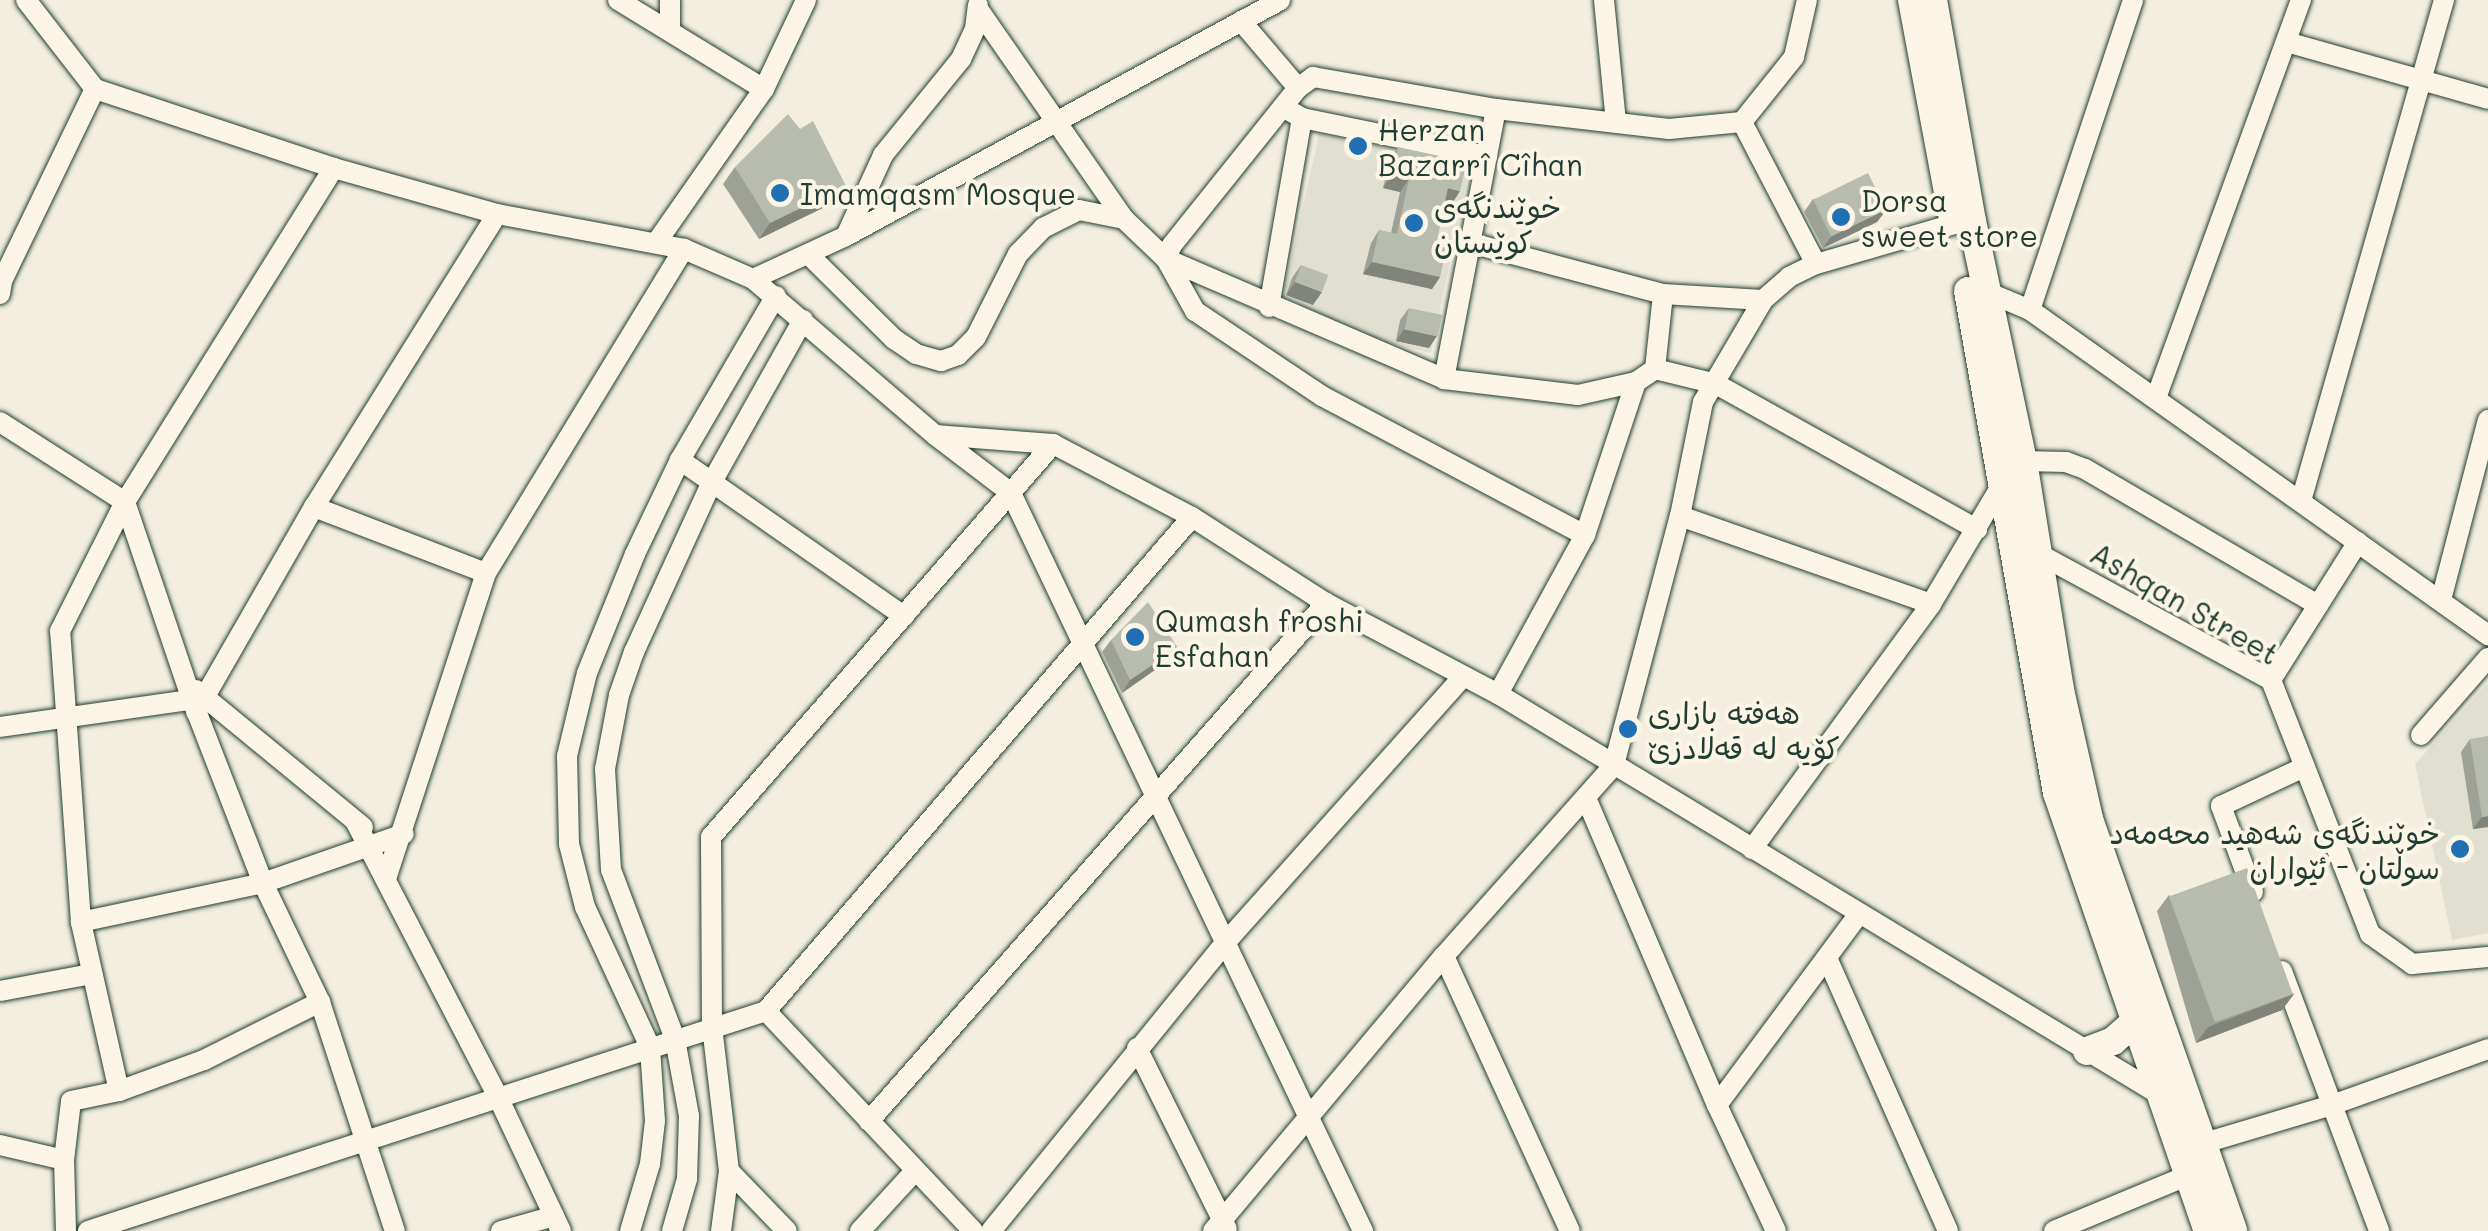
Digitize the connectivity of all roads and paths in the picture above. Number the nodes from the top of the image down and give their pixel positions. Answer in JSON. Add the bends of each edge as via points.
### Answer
{"nodes":[{"id":1,"x":26,"y":0,"type":"edge"},
{"id":2,"x":618,"y":0,"type":"edge"},
{"id":3,"x":670,"y":0,"type":"edge"},
{"id":4,"x":806,"y":0,"type":"edge"},
{"id":5,"x":1280,"y":0,"type":"edge"},
{"id":6,"x":1604,"y":0,"type":"edge"},
{"id":7,"x":1807,"y":0,"type":"edge"},
{"id":8,"x":1912,"y":0,"type":"edge"},
{"id":9,"x":1933,"y":0,"type":"edge"},
{"id":10,"x":2132,"y":0,"type":"edge"},
{"id":11,"x":2301,"y":0,"type":"edge"},
{"id":12,"x":2444,"y":0,"type":"edge"},
{"id":13,"x":978,"y":4,"type":"edge"},
{"id":14,"x":1241,"y":21,"type":"junction"},
{"id":15,"x":670,"y":32,"type":"junction"},
{"id":16,"x":2286,"y":42,"type":"junction"},
{"id":17,"x":2420,"y":82,"type":"junction"},
{"id":18,"x":95,"y":88,"type":"junction"},
{"id":19,"x":1298,"y":88,"type":"junction"},
{"id":20,"x":764,"y":89,"type":"junction"},
{"id":21,"x":2488,"y":99,"type":"edge"},
{"id":22,"x":1496,"y":109,"type":"junction"},
{"id":23,"x":1292,"y":112,"type":"junction"},
{"id":24,"x":1054,"y":122,"type":"junction"},
{"id":25,"x":1616,"y":122,"type":"junction"},
{"id":26,"x":1742,"y":122,"type":"junction"},
{"id":27,"x":1487,"y":156,"type":"junction"},
{"id":28,"x":334,"y":168,"type":"junction"},
{"id":29,"x":497,"y":214,"type":"junction"},
{"id":30,"x":1124,"y":218,"type":"junction"},
{"id":31,"x":1954,"y":224,"type":"junction"},
{"id":32,"x":846,"y":236,"type":"junction"},
{"id":33,"x":1471,"y":242,"type":"junction"},
{"id":34,"x":656,"y":243,"type":"junction"},
{"id":35,"x":684,"y":249,"type":"junction"},
{"id":36,"x":808,"y":255,"type":"junction"},
{"id":37,"x":0,"y":257,"type":"edge"},
{"id":38,"x":1166,"y":260,"type":"junction"},
{"id":39,"x":1816,"y":264,"type":"junction"},
{"id":40,"x":753,"y":279,"type":"junction"},
{"id":41,"x":1,"y":287,"type":"edge"},
{"id":42,"x":1663,"y":294,"type":"junction"},
{"id":43,"x":1978,"y":294,"type":"junction"},
{"id":44,"x":776,"y":296,"type":"junction"},
{"id":45,"x":1763,"y":300,"type":"junction"},
{"id":46,"x":1269,"y":307,"type":"junction"},
{"id":47,"x":2030,"y":310,"type":"junction"},
{"id":48,"x":803,"y":320,"type":"junction"},
{"id":49,"x":1655,"y":369,"type":"junction"},
{"id":50,"x":1444,"y":380,"type":"junction"},
{"id":51,"x":1636,"y":382,"type":"junction"},
{"id":52,"x":1716,"y":384,"type":"junction"},
{"id":53,"x":2156,"y":398,"type":"junction"},
{"id":54,"x":2488,"y":420,"type":"edge"},
{"id":55,"x":0,"y":422,"type":"edge"},
{"id":56,"x":935,"y":435,"type":"junction"},
{"id":57,"x":1053,"y":444,"type":"junction"},
{"id":58,"x":680,"y":460,"type":"junction"},
{"id":59,"x":2014,"y":471,"type":"junction"},
{"id":60,"x":712,"y":482,"type":"junction"},
{"id":61,"x":1011,"y":493,"type":"junction"},
{"id":62,"x":125,"y":502,"type":"junction"},
{"id":63,"x":2301,"y":502,"type":"junction"},
{"id":64,"x":314,"y":507,"type":"junction"},
{"id":65,"x":1680,"y":516,"type":"junction"},
{"id":66,"x":1192,"y":517,"type":"junction"},
{"id":67,"x":1977,"y":529,"type":"junction"},
{"id":68,"x":1584,"y":535,"type":"junction"},
{"id":69,"x":2358,"y":542,"type":"junction"},
{"id":70,"x":2040,"y":554,"type":"junction"},
{"id":71,"x":486,"y":573,"type":"junction"},
{"id":72,"x":2441,"y":600,"type":"junction"},
{"id":73,"x":1326,"y":602,"type":"junction"},
{"id":74,"x":1931,"y":604,"type":"junction"},
{"id":75,"x":2318,"y":605,"type":"junction"},
{"id":76,"x":904,"y":616,"type":"junction"},
{"id":77,"x":2488,"y":634,"type":"edge"},
{"id":78,"x":1084,"y":646,"type":"junction"},
{"id":79,"x":2488,"y":658,"type":"edge"},
{"id":80,"x":1463,"y":677,"type":"junction"},
{"id":81,"x":2271,"y":680,"type":"junction"},
{"id":82,"x":1498,"y":694,"type":"junction"},
{"id":83,"x":194,"y":698,"type":"junction"},
{"id":84,"x":64,"y":718,"type":"junction"},
{"id":85,"x":0,"y":727,"type":"edge"},
{"id":86,"x":2421,"y":735,"type":"dead end"},
{"id":87,"x":1614,"y":765,"type":"junction"},
{"id":88,"x":2302,"y":768,"type":"junction"},
{"id":89,"x":1153,"y":794,"type":"junction"},
{"id":90,"x":1586,"y":798,"type":"junction"},
{"id":91,"x":382,"y":847,"type":"junction"},
{"id":92,"x":1752,"y":849,"type":"junction"},
{"id":93,"x":263,"y":883,"type":"junction"},
{"id":94,"x":1858,"y":914,"type":"junction"},
{"id":95,"x":2262,"y":918,"type":"edge"},
{"id":96,"x":81,"y":922,"type":"junction"},
{"id":97,"x":1224,"y":944,"type":"junction"},
{"id":98,"x":2276,"y":955,"type":"edge"},
{"id":99,"x":1444,"y":956,"type":"junction"},
{"id":100,"x":2488,"y":957,"type":"edge"},
{"id":101,"x":1828,"y":960,"type":"junction"},
{"id":102,"x":91,"y":974,"type":"junction"},
{"id":103,"x":0,"y":991,"type":"edge"},
{"id":104,"x":320,"y":1002,"type":"junction"},
{"id":105,"x":766,"y":1011,"type":"junction"},
{"id":106,"x":2134,"y":1022,"type":"junction"},
{"id":107,"x":712,"y":1026,"type":"junction"},
{"id":108,"x":675,"y":1039,"type":"junction"},
{"id":109,"x":650,"y":1047,"type":"junction"},
{"id":110,"x":1136,"y":1048,"type":"junction"},
{"id":111,"x":2488,"y":1049,"type":"edge"},
{"id":112,"x":2087,"y":1052,"type":"junction"},
{"id":113,"x":118,"y":1091,"type":"junction"},
{"id":114,"x":2158,"y":1094,"type":"junction"},
{"id":115,"x":498,"y":1097,"type":"junction"},
{"id":116,"x":2332,"y":1104,"type":"junction"},
{"id":117,"x":1717,"y":1106,"type":"junction"},
{"id":118,"x":2188,"y":1112,"type":"junction"},
{"id":119,"x":1310,"y":1116,"type":"junction"},
{"id":120,"x":869,"y":1122,"type":"junction"},
{"id":121,"x":365,"y":1140,"type":"junction"},
{"id":122,"x":0,"y":1145,"type":"edge"},
{"id":123,"x":2189,"y":1157,"type":"junction"},
{"id":124,"x":64,"y":1160,"type":"junction"},
{"id":125,"x":729,"y":1171,"type":"junction"},
{"id":126,"x":915,"y":1171,"type":"junction"},
{"id":127,"x":557,"y":1224,"type":"edge"},
{"id":128,"x":1222,"y":1227,"type":"edge"},
{"id":129,"x":66,"y":1231,"type":"edge"},
{"id":130,"x":88,"y":1231,"type":"edge"},
{"id":131,"x":395,"y":1231,"type":"edge"},
{"id":132,"x":501,"y":1231,"type":"edge"},
{"id":133,"x":630,"y":1231,"type":"edge"},
{"id":134,"x":672,"y":1231,"type":"edge"},
{"id":135,"x":721,"y":1231,"type":"edge"},
{"id":136,"x":786,"y":1231,"type":"edge"},
{"id":137,"x":860,"y":1231,"type":"edge"},
{"id":138,"x":973,"y":1231,"type":"edge"},
{"id":139,"x":991,"y":1231,"type":"edge"},
{"id":140,"x":1363,"y":1231,"type":"edge"},
{"id":141,"x":1570,"y":1231,"type":"edge"},
{"id":142,"x":1776,"y":1231,"type":"edge"},
{"id":143,"x":1948,"y":1231,"type":"edge"},
{"id":144,"x":2054,"y":1231,"type":"edge"},
{"id":145,"x":2208,"y":1231,"type":"edge"},
{"id":146,"x":2233,"y":1231,"type":"edge"},
{"id":147,"x":2379,"y":1231,"type":"edge"}],
"edges":[{"from":1,"to":18,"type":"street"},
{"from":2,"to":15,"type":"street"},
{"from":3,"to":15,"type":"street"},
{"from":4,"to":20,"type":"street"},
{"from":5,"to":14,"type":"street"},
{"from":6,"to":25,"type":"street"},
{"from":7,"to":26,"type":"street","via":[[1794,57]]},
{"from":8,"to":31,"type":"street"},
{"from":9,"to":43,"type":"street"},
{"from":10,"to":47,"type":"street"},
{"from":11,"to":16,"type":"street"},
{"from":12,"to":17,"type":"street"},
{"from":13,"to":24,"type":"street"},
{"from":13,"to":32,"type":"street","via":[[962,59],[883,155]]},
{"from":14,"to":19,"type":"street"},
{"from":14,"to":24,"type":"street"},
{"from":15,"to":20,"type":"street"},
{"from":16,"to":17,"type":"street"},
{"from":16,"to":53,"type":"street"},
{"from":17,"to":21,"type":"street"},
{"from":17,"to":63,"type":"street"},
{"from":18,"to":28,"type":"street"},
{"from":18,"to":41,"type":"street"},
{"from":19,"to":22,"type":"street","via":[[1313,77]]},
{"from":19,"to":23,"type":"street"},
{"from":20,"to":34,"type":"street"},
{"from":22,"to":25,"type":"street"},
{"from":22,"to":27,"type":"street"},
{"from":23,"to":27,"type":"street"},
{"from":23,"to":38,"type":"street","via":[[1172,245]]},
{"from":23,"to":46,"type":"street"},
{"from":24,"to":30,"type":"street"},
{"from":24,"to":32,"type":"street"},
{"from":25,"to":26,"type":"street","via":[[1669,129]]},
{"from":26,"to":39,"type":"street"},
{"from":27,"to":33,"type":"street"},
{"from":28,"to":29,"type":"street"},
{"from":28,"to":62,"type":"street"},
{"from":29,"to":34,"type":"street"},
{"from":29,"to":64,"type":"street"},
{"from":30,"to":36,"type":"street","via":[[1079,210],[1044,228],[1018,254],[976,337],[941,361],[894,338]]},
{"from":30,"to":38,"type":"street"},
{"from":31,"to":39,"type":"street"},
{"from":31,"to":43,"type":"street"},
{"from":32,"to":36,"type":"street"},
{"from":33,"to":42,"type":"street"},
{"from":33,"to":50,"type":"street"},
{"from":34,"to":35,"type":"street"},
{"from":35,"to":40,"type":"street"},
{"from":35,"to":71,"type":"street"},
{"from":36,"to":40,"type":"street"},
{"from":37,"to":41,"type":"street"},
{"from":38,"to":46,"type":"street"},
{"from":38,"to":68,"type":"street","via":[[1195,311],[1322,396]]},
{"from":39,"to":45,"type":"street"},
{"from":40,"to":44,"type":"street"},
{"from":42,"to":45,"type":"street"},
{"from":42,"to":49,"type":"street"},
{"from":43,"to":47,"type":"street"},
{"from":43,"to":59,"type":"street"},
{"from":44,"to":48,"type":"street"},
{"from":44,"to":58,"type":"street"},
{"from":45,"to":52,"type":"street"},
{"from":46,"to":50,"type":"street"},
{"from":47,"to":53,"type":"street"},
{"from":48,"to":56,"type":"street"},
{"from":48,"to":60,"type":"street"},
{"from":49,"to":51,"type":"street"},
{"from":49,"to":52,"type":"street"},
{"from":50,"to":51,"type":"street","via":[[1578,396]]},
{"from":51,"to":68,"type":"street"},
{"from":52,"to":65,"type":"street","via":[[1704,402]]},
{"from":52,"to":67,"type":"street"},
{"from":53,"to":63,"type":"street"},
{"from":54,"to":72,"type":"street"},
{"from":55,"to":62,"type":"street"},
{"from":56,"to":57,"type":"street"},
{"from":56,"to":61,"type":"street"},
{"from":57,"to":61,"type":"street"},
{"from":57,"to":66,"type":"street"},
{"from":58,"to":60,"type":"street"},
{"from":58,"to":109,"type":"street","via":[[586,673],[564,792],[584,907]]},
{"from":59,"to":67,"type":"street"},
{"from":59,"to":70,"type":"street"},
{"from":59,"to":75,"type":"street","via":[[2066,462],[2085,469]]},
{"from":59,"to":106,"type":"street","via":[[2057,793]]},
{"from":60,"to":76,"type":"street"},
{"from":60,"to":108,"type":"street","via":[[634,652],[604,770],[612,870]]},
{"from":61,"to":76,"type":"street"},
{"from":61,"to":78,"type":"street"},
{"from":62,"to":83,"type":"street"},
{"from":62,"to":84,"type":"street","via":[[60,631]]},
{"from":63,"to":69,"type":"street"},
{"from":64,"to":71,"type":"street"},
{"from":64,"to":83,"type":"street"},
{"from":65,"to":74,"type":"street"},
{"from":65,"to":87,"type":"street"},
{"from":66,"to":73,"type":"street"},
{"from":66,"to":78,"type":"street"},
{"from":67,"to":74,"type":"street"},
{"from":68,"to":82,"type":"street"},
{"from":69,"to":72,"type":"street"},
{"from":69,"to":75,"type":"street"},
{"from":70,"to":81,"type":"street","name":"Ashqan Street"},
{"from":70,"to":118,"type":"street","via":[[2089,820]]},
{"from":71,"to":91,"type":"street","via":[[404,834]]},
{"from":72,"to":77,"type":"street"},
{"from":73,"to":80,"type":"street"},
{"from":73,"to":89,"type":"street"},
{"from":74,"to":92,"type":"street"},
{"from":75,"to":81,"type":"street"},
{"from":76,"to":107,"type":"street","via":[[711,837]]},
{"from":78,"to":89,"type":"street"},
{"from":78,"to":105,"type":"street"},
{"from":79,"to":86,"type":"street"},
{"from":80,"to":82,"type":"street"},
{"from":80,"to":97,"type":"street"},
{"from":81,"to":88,"type":"street","name":"Ashqan Street"},
{"from":82,"to":87,"type":"street"},
{"from":83,"to":84,"type":"street"},
{"from":83,"to":91,"type":"street"},
{"from":83,"to":93,"type":"street"},
{"from":84,"to":85,"type":"street"},
{"from":84,"to":96,"type":"street"},
{"from":87,"to":90,"type":"street"},
{"from":87,"to":92,"type":"street"},
{"from":88,"to":95,"type":"street","via":[[2220,806]]},
{"from":88,"to":100,"type":"street","name":"Ashqan Street","via":[[2370,934],[2412,964]]},
{"from":89,"to":97,"type":"street"},
{"from":89,"to":120,"type":"street"},
{"from":90,"to":99,"type":"street"},
{"from":90,"to":117,"type":"street"},
{"from":91,"to":93,"type":"street"},
{"from":91,"to":115,"type":"street","via":[[386,879]]},
{"from":92,"to":94,"type":"street"},
{"from":93,"to":96,"type":"street"},
{"from":93,"to":104,"type":"street"},
{"from":94,"to":101,"type":"street"},
{"from":94,"to":112,"type":"street"},
{"from":96,"to":102,"type":"street"},
{"from":97,"to":110,"type":"street"},
{"from":97,"to":119,"type":"street"},
{"from":98,"to":116,"type":"street"},
{"from":99,"to":119,"type":"street"},
{"from":99,"to":141,"type":"street"},
{"from":101,"to":117,"type":"street"},
{"from":101,"to":143,"type":"street"},
{"from":102,"to":103,"type":"street"},
{"from":102,"to":113,"type":"street"},
{"from":104,"to":113,"type":"street","via":[[204,1060]]},
{"from":104,"to":121,"type":"street"},
{"from":105,"to":107,"type":"street"},
{"from":105,"to":120,"type":"street"},
{"from":106,"to":112,"type":"street"},
{"from":106,"to":114,"type":"street"},
{"from":107,"to":108,"type":"street"},
{"from":107,"to":125,"type":"street"},
{"from":108,"to":109,"type":"street"},
{"from":108,"to":134,"type":"street","via":[[689,1116],[687,1179]]},
{"from":109,"to":115,"type":"street"},
{"from":109,"to":133,"type":"street","via":[[655,1121]]},
{"from":110,"to":128,"type":"street"},
{"from":110,"to":139,"type":"street"},
{"from":111,"to":116,"type":"street"},
{"from":112,"to":114,"type":"street"},
{"from":113,"to":124,"type":"street","via":[[70,1101]]},
{"from":114,"to":118,"type":"street"},
{"from":114,"to":123,"type":"street"},
{"from":115,"to":121,"type":"street"},
{"from":115,"to":127,"type":"street"},
{"from":116,"to":123,"type":"street"},
{"from":116,"to":147,"type":"street"},
{"from":117,"to":142,"type":"street"},
{"from":118,"to":123,"type":"street"},
{"from":119,"to":128,"type":"street"},
{"from":119,"to":140,"type":"street"},
{"from":120,"to":126,"type":"street"},
{"from":121,"to":130,"type":"street"},
{"from":121,"to":131,"type":"street"},
{"from":122,"to":124,"type":"street"},
{"from":123,"to":144,"type":"street"},
{"from":123,"to":145,"type":"street"},
{"from":123,"to":146,"type":"street"},
{"from":124,"to":129,"type":"street"},
{"from":125,"to":135,"type":"street"},
{"from":125,"to":136,"type":"street"},
{"from":126,"to":137,"type":"street"},
{"from":126,"to":138,"type":"street"},
{"from":127,"to":132,"type":"street"}]}
